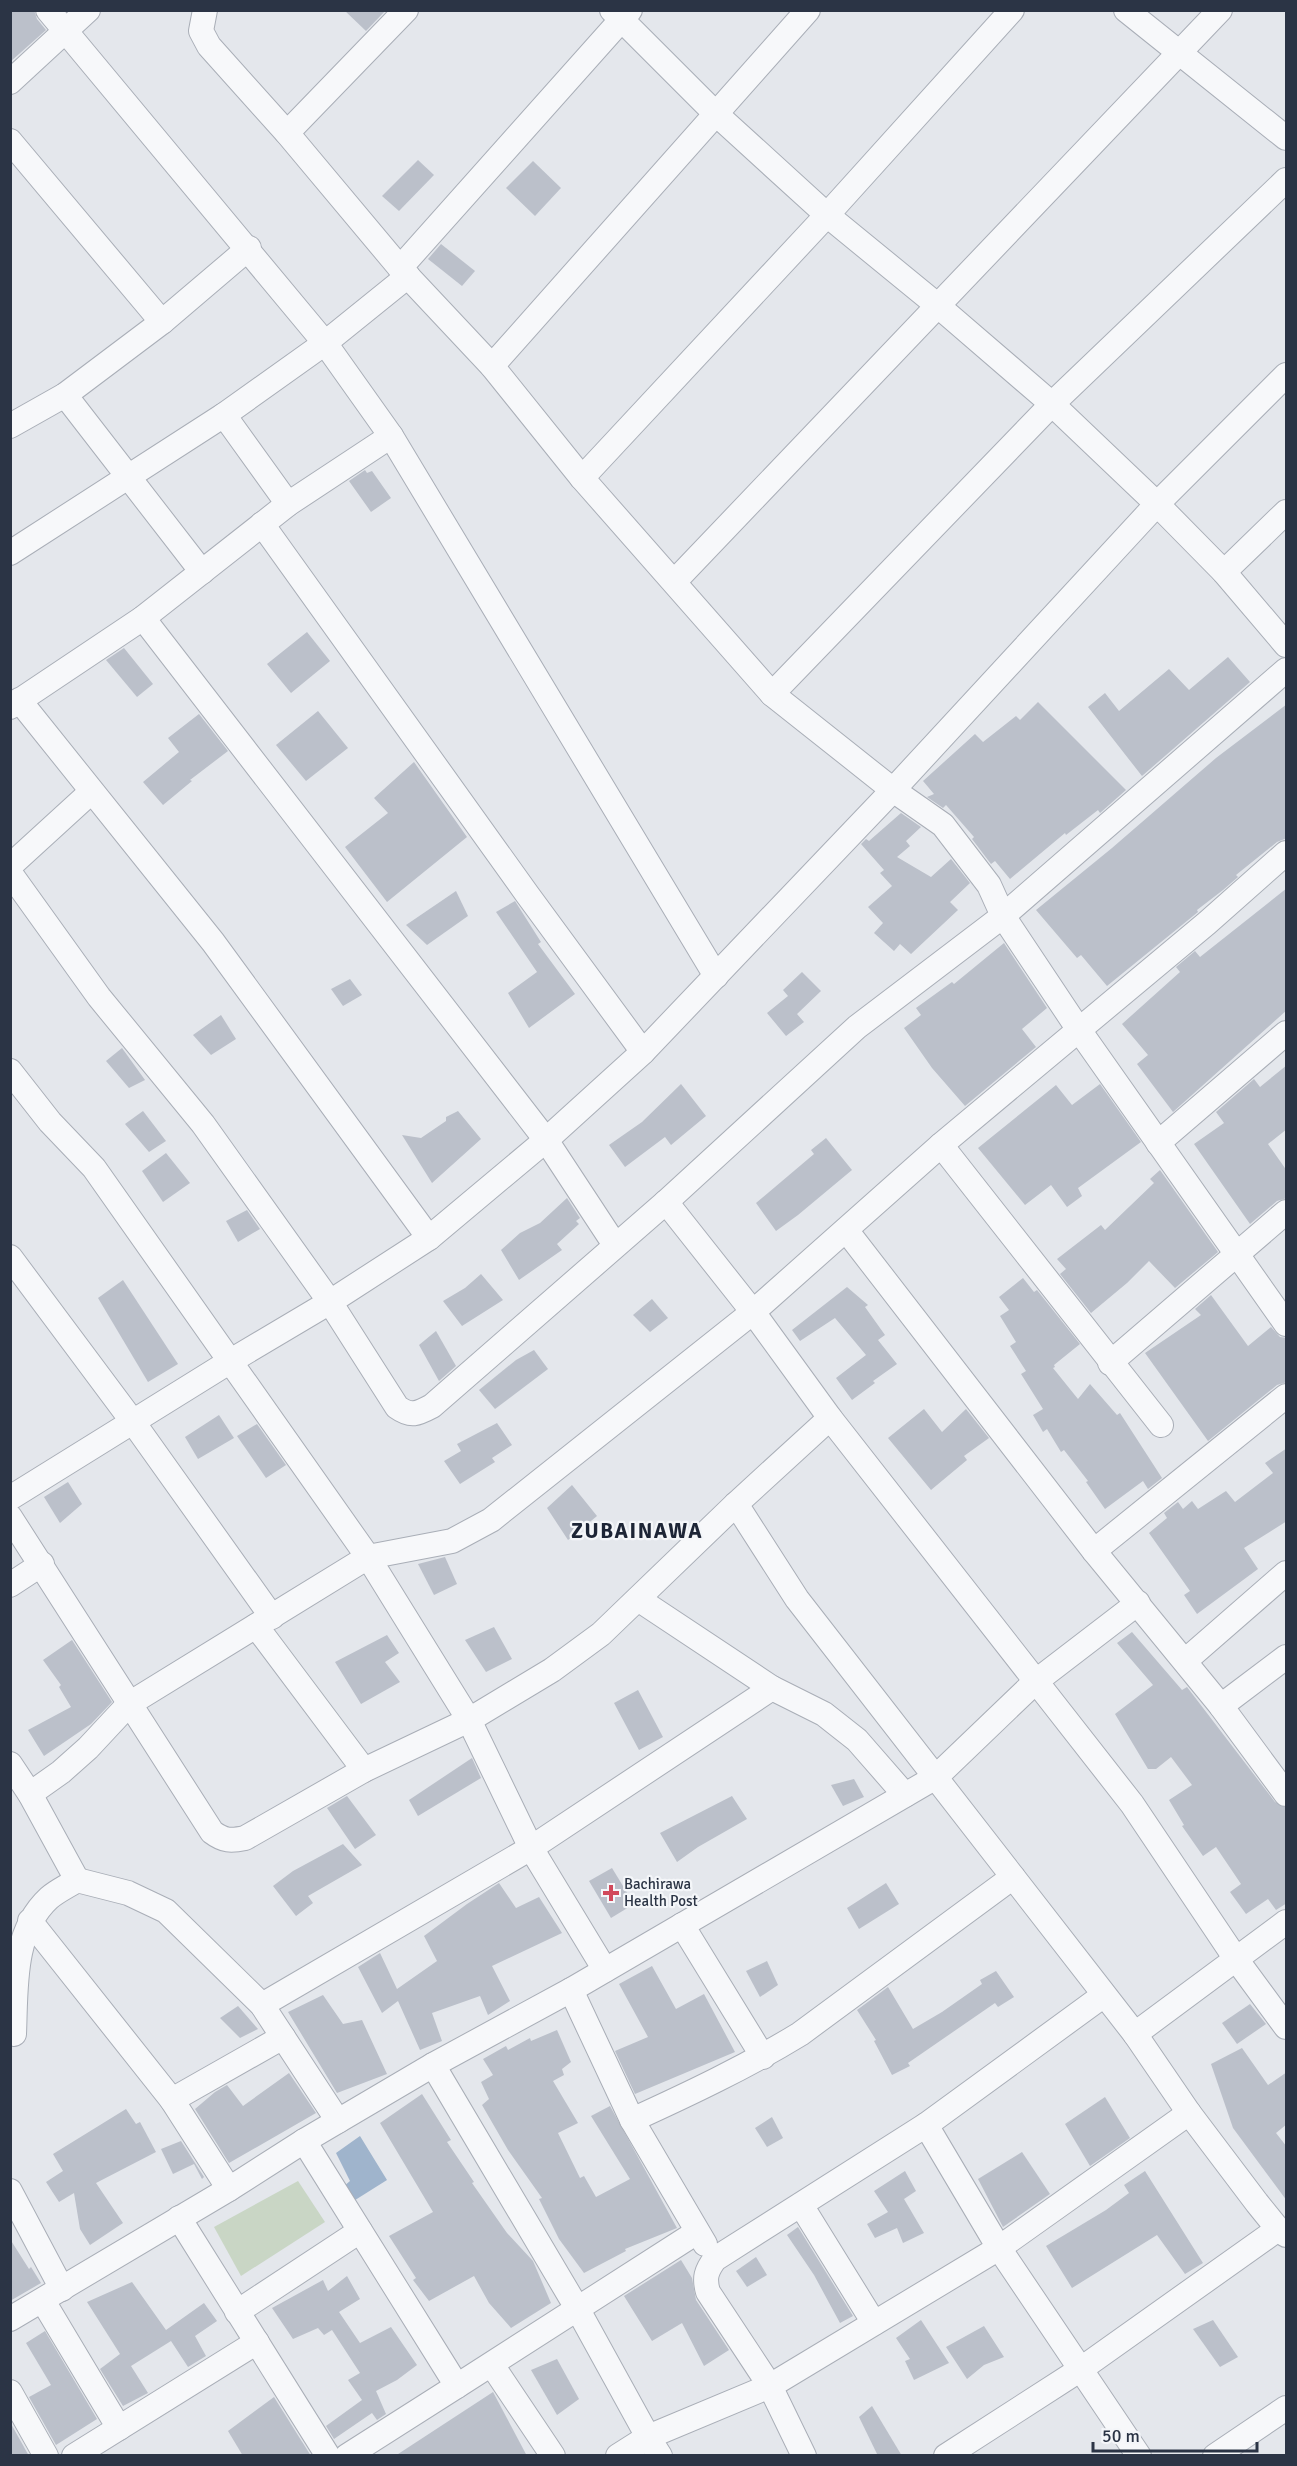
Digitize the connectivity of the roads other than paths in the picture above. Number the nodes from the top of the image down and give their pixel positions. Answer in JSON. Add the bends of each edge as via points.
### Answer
{"nodes":[{"id":1,"x":48,"y":10,"type":"edge"},
{"id":2,"x":87,"y":10,"type":"edge"},
{"id":3,"x":205,"y":10,"type":"edge"},
{"id":4,"x":406,"y":10,"type":"edge"},
{"id":5,"x":808,"y":10,"type":"edge"},
{"id":6,"x":1012,"y":10,"type":"edge"},
{"id":7,"x":1126,"y":10,"type":"edge"},
{"id":8,"x":1220,"y":10,"type":"edge"},
{"id":9,"x":621,"y":14,"type":"edge"},
{"id":10,"x":66,"y":31,"type":"junction"},
{"id":11,"x":1179,"y":52,"type":"junction"},
{"id":12,"x":10,"y":82,"type":"edge"},
{"id":13,"x":715,"y":113,"type":"junction"},
{"id":14,"x":287,"y":133,"type":"junction"},
{"id":15,"x":1287,"y":138,"type":"edge"},
{"id":16,"x":10,"y":141,"type":"edge"},
{"id":17,"x":1287,"y":180,"type":"edge"},
{"id":18,"x":827,"y":215,"type":"junction"},
{"id":19,"x":249,"y":248,"type":"junction"},
{"id":20,"x":404,"y":272,"type":"junction"},
{"id":21,"x":937,"y":305,"type":"junction"},
{"id":22,"x":162,"y":322,"type":"junction"},
{"id":23,"x":326,"y":343,"type":"junction"},
{"id":24,"x":492,"y":366,"type":"junction"},
{"id":25,"x":1287,"y":375,"type":"edge"},
{"id":26,"x":65,"y":395,"type":"junction"},
{"id":27,"x":1052,"y":404,"type":"junction"},
{"id":28,"x":224,"y":415,"type":"junction"},
{"id":29,"x":10,"y":426,"type":"edge"},
{"id":30,"x":391,"y":436,"type":"junction"},
{"id":31,"x":128,"y":477,"type":"junction"},
{"id":32,"x":582,"y":478,"type":"junction"},
{"id":33,"x":288,"y":504,"type":"junction"},
{"id":34,"x":1157,"y":504,"type":"junction"},
{"id":35,"x":1287,"y":512,"type":"edge"},
{"id":36,"x":262,"y":524,"type":"junction"},
{"id":37,"x":10,"y":553,"type":"edge"},
{"id":38,"x":202,"y":572,"type":"junction"},
{"id":39,"x":1224,"y":572,"type":"junction"},
{"id":40,"x":675,"y":581,"type":"junction"},
{"id":41,"x":142,"y":618,"type":"junction"},
{"id":42,"x":1287,"y":645,"type":"edge"},
{"id":43,"x":1287,"y":670,"type":"edge"},
{"id":44,"x":772,"y":693,"type":"junction"},
{"id":45,"x":15,"y":703,"type":"edge"},
{"id":46,"x":893,"y":790,"type":"junction"},
{"id":47,"x":91,"y":792,"type":"junction"},
{"id":48,"x":1287,"y":853,"type":"edge"},
{"id":49,"x":10,"y":866,"type":"edge"},
{"id":50,"x":10,"y":873,"type":"edge"},
{"id":51,"x":1003,"y":916,"type":"junction"},
{"id":52,"x":716,"y":976,"type":"junction"},
{"id":53,"x":1079,"y":1030,"type":"junction"},
{"id":54,"x":1287,"y":1033,"type":"edge"},
{"id":55,"x":643,"y":1052,"type":"junction"},
{"id":56,"x":10,"y":1071,"type":"edge"},
{"id":57,"x":546,"y":1140,"type":"junction"},
{"id":58,"x":1158,"y":1143,"type":"junction"},
{"id":59,"x":941,"y":1145,"type":"junction"},
{"id":60,"x":666,"y":1202,"type":"junction"},
{"id":61,"x":1287,"y":1212,"type":"edge"},
{"id":62,"x":846,"y":1230,"type":"junction"},
{"id":63,"x":429,"y":1238,"type":"junction"},
{"id":64,"x":615,"y":1245,"type":"junction"},
{"id":65,"x":1236,"y":1255,"type":"junction"},
{"id":66,"x":10,"y":1257,"type":"edge"},
{"id":67,"x":330,"y":1302,"type":"junction"},
{"id":68,"x":753,"y":1312,"type":"junction"},
{"id":69,"x":1287,"y":1324,"type":"edge"},
{"id":70,"x":229,"y":1362,"type":"junction"},
{"id":71,"x":1110,"y":1363,"type":"junction"},
{"id":72,"x":1287,"y":1396,"type":"edge"},
{"id":73,"x":830,"y":1418,"type":"junction"},
{"id":74,"x":133,"y":1422,"type":"junction"},
{"id":75,"x":1161,"y":1425,"type":"dead end"},
{"id":76,"x":10,"y":1498,"type":"edge"},
{"id":77,"x":736,"y":1504,"type":"junction"},
{"id":78,"x":10,"y":1517,"type":"edge"},
{"id":79,"x":1094,"y":1551,"type":"junction"},
{"id":80,"x":368,"y":1557,"type":"junction"},
{"id":81,"x":42,"y":1564,"type":"junction"},
{"id":82,"x":1287,"y":1573,"type":"edge"},
{"id":83,"x":10,"y":1585,"type":"edge"},
{"id":84,"x":638,"y":1599,"type":"junction"},
{"id":85,"x":1138,"y":1603,"type":"junction"},
{"id":86,"x":264,"y":1622,"type":"junction"},
{"id":87,"x":1287,"y":1657,"type":"edge"},
{"id":88,"x":1185,"y":1661,"type":"junction"},
{"id":89,"x":1035,"y":1682,"type":"junction"},
{"id":90,"x":772,"y":1688,"type":"junction"},
{"id":91,"x":129,"y":1704,"type":"junction"},
{"id":92,"x":1221,"y":1706,"type":"junction"},
{"id":93,"x":469,"y":1720,"type":"junction"},
{"id":94,"x":10,"y":1764,"type":"edge"},
{"id":95,"x":364,"y":1770,"type":"junction"},
{"id":96,"x":936,"y":1777,"type":"junction"},
{"id":97,"x":30,"y":1794,"type":"junction"},
{"id":98,"x":1287,"y":1794,"type":"edge"},
{"id":99,"x":905,"y":1795,"type":"junction"},
{"id":100,"x":531,"y":1848,"type":"junction"},
{"id":101,"x":1013,"y":1877,"type":"junction"},
{"id":102,"x":77,"y":1880,"type":"junction"},
{"id":103,"x":30,"y":1921,"type":"junction"},
{"id":104,"x":1287,"y":1922,"type":"edge"},
{"id":105,"x":682,"y":1925,"type":"junction"},
{"id":106,"x":1236,"y":1959,"type":"junction"},
{"id":107,"x":605,"y":1970,"type":"junction"},
{"id":108,"x":571,"y":1990,"type":"junction"},
{"id":109,"x":1104,"y":1995,"type":"junction"},
{"id":110,"x":262,"y":2005,"type":"junction"},
{"id":111,"x":1287,"y":2027,"type":"edge"},
{"id":112,"x":12,"y":2033,"type":"edge"},
{"id":113,"x":1135,"y":2034,"type":"junction"},
{"id":114,"x":283,"y":2037,"type":"junction"},
{"id":115,"x":763,"y":2057,"type":"junction"},
{"id":116,"x":433,"y":2065,"type":"junction"},
{"id":117,"x":172,"y":2100,"type":"junction"},
{"id":118,"x":1189,"y":2113,"type":"junction"},
{"id":119,"x":632,"y":2120,"type":"junction"},
{"id":120,"x":338,"y":2121,"type":"junction"},
{"id":121,"x":926,"y":2125,"type":"junction"},
{"id":122,"x":304,"y":2141,"type":"junction"},
{"id":123,"x":229,"y":2188,"type":"junction"},
{"id":124,"x":10,"y":2191,"type":"edge"},
{"id":125,"x":801,"y":2205,"type":"junction"},
{"id":126,"x":179,"y":2218,"type":"junction"},
{"id":127,"x":360,"y":2230,"type":"junction"},
{"id":128,"x":697,"y":2232,"type":"junction"},
{"id":129,"x":1282,"y":2232,"type":"edge"},
{"id":130,"x":999,"y":2248,"type":"junction"},
{"id":131,"x":715,"y":2259,"type":"junction"},
{"id":132,"x":53,"y":2295,"type":"junction"},
{"id":133,"x":577,"y":2307,"type":"junction"},
{"id":134,"x":237,"y":2312,"type":"junction"},
{"id":135,"x":10,"y":2319,"type":"edge"},
{"id":136,"x":874,"y":2323,"type":"junction"},
{"id":137,"x":257,"y":2342,"type":"junction"},
{"id":138,"x":492,"y":2365,"type":"junction"},
{"id":139,"x":1080,"y":2369,"type":"junction"},
{"id":140,"x":457,"y":2386,"type":"junction"},
{"id":141,"x":770,"y":2386,"type":"junction"},
{"id":142,"x":10,"y":2392,"type":"edge"},
{"id":143,"x":1283,"y":2418,"type":"edge"},
{"id":144,"x":119,"y":2428,"type":"junction"},
{"id":145,"x":654,"y":2446,"type":"edge"},
{"id":146,"x":46,"y":2456,"type":"edge"},
{"id":147,"x":74,"y":2456,"type":"edge"},
{"id":148,"x":328,"y":2456,"type":"edge"},
{"id":149,"x":347,"y":2456,"type":"edge"},
{"id":150,"x":553,"y":2456,"type":"edge"},
{"id":151,"x":618,"y":2456,"type":"edge"},
{"id":152,"x":804,"y":2456,"type":"edge"},
{"id":153,"x":946,"y":2456,"type":"edge"},
{"id":154,"x":1139,"y":2456,"type":"edge"},
{"id":155,"x":1215,"y":2456,"type":"edge"}],
"edges":[{"from":1,"to":10,"type":"street"},
{"from":2,"to":10,"type":"street"},
{"from":3,"to":14,"type":"street","via":[[201,31],[209,46]]},
{"from":4,"to":14,"type":"street"},
{"from":5,"to":13,"type":"street"},
{"from":6,"to":18,"type":"street"},
{"from":7,"to":11,"type":"street"},
{"from":8,"to":11,"type":"street"},
{"from":9,"to":13,"type":"street"},
{"from":9,"to":20,"type":"street"},
{"from":10,"to":12,"type":"street"},
{"from":10,"to":19,"type":"street"},
{"from":11,"to":15,"type":"street"},
{"from":11,"to":21,"type":"street"},
{"from":13,"to":18,"type":"street"},
{"from":13,"to":24,"type":"street"},
{"from":14,"to":20,"type":"street"},
{"from":16,"to":22,"type":"street"},
{"from":17,"to":27,"type":"street"},
{"from":18,"to":21,"type":"street"},
{"from":18,"to":32,"type":"street"},
{"from":19,"to":22,"type":"street"},
{"from":19,"to":23,"type":"street"},
{"from":20,"to":23,"type":"street"},
{"from":20,"to":24,"type":"street"},
{"from":21,"to":27,"type":"street"},
{"from":21,"to":40,"type":"street"},
{"from":22,"to":26,"type":"street"},
{"from":23,"to":28,"type":"street"},
{"from":23,"to":30,"type":"street"},
{"from":24,"to":32,"type":"street"},
{"from":25,"to":34,"type":"street"},
{"from":26,"to":29,"type":"street"},
{"from":26,"to":31,"type":"street"},
{"from":27,"to":34,"type":"street"},
{"from":27,"to":44,"type":"street"},
{"from":28,"to":31,"type":"street"},
{"from":28,"to":33,"type":"street"},
{"from":30,"to":33,"type":"street"},
{"from":30,"to":52,"type":"street"},
{"from":31,"to":37,"type":"street"},
{"from":31,"to":38,"type":"street"},
{"from":32,"to":40,"type":"street"},
{"from":33,"to":36,"type":"street"},
{"from":34,"to":39,"type":"street"},
{"from":34,"to":46,"type":"street"},
{"from":35,"to":39,"type":"street"},
{"from":36,"to":38,"type":"street"},
{"from":36,"to":55,"type":"street"},
{"from":38,"to":41,"type":"street"},
{"from":39,"to":42,"type":"street"},
{"from":40,"to":44,"type":"street"},
{"from":41,"to":45,"type":"street"},
{"from":41,"to":57,"type":"street"},
{"from":43,"to":51,"type":"street"},
{"from":44,"to":46,"type":"street"},
{"from":45,"to":47,"type":"street"},
{"from":46,"to":51,"type":"street","via":[[943,825],[989,885]]},
{"from":46,"to":52,"type":"street"},
{"from":47,"to":49,"type":"street"},
{"from":47,"to":63,"type":"street","via":[[213,942]]},
{"from":48,"to":53,"type":"street"},
{"from":50,"to":67,"type":"street","via":[[99,997],[203,1124]]},
{"from":51,"to":53,"type":"street"},
{"from":51,"to":60,"type":"street","via":[[857,1027]]},
{"from":52,"to":55,"type":"street"},
{"from":53,"to":58,"type":"street"},
{"from":53,"to":59,"type":"street"},
{"from":54,"to":58,"type":"street"},
{"from":55,"to":57,"type":"street"},
{"from":56,"to":70,"type":"street","via":[[50,1122],[94,1168]]},
{"from":57,"to":63,"type":"street"},
{"from":57,"to":64,"type":"street"},
{"from":58,"to":65,"type":"street"},
{"from":59,"to":62,"type":"street"},
{"from":59,"to":71,"type":"street"},
{"from":60,"to":64,"type":"street"},
{"from":60,"to":68,"type":"street"},
{"from":61,"to":65,"type":"street"},
{"from":62,"to":68,"type":"street"},
{"from":62,"to":79,"type":"street"},
{"from":63,"to":67,"type":"street"},
{"from":64,"to":67,"type":"street","via":[[432,1406],[415,1415],[397,1407]]},
{"from":65,"to":69,"type":"street"},
{"from":65,"to":71,"type":"street"},
{"from":66,"to":74,"type":"street"},
{"from":67,"to":70,"type":"street"},
{"from":68,"to":73,"type":"street"},
{"from":68,"to":80,"type":"street","via":[[491,1520],[452,1540]]},
{"from":70,"to":74,"type":"street"},
{"from":70,"to":80,"type":"street"},
{"from":71,"to":75,"type":"street"},
{"from":72,"to":79,"type":"street"},
{"from":73,"to":77,"type":"street"},
{"from":73,"to":89,"type":"street"},
{"from":74,"to":76,"type":"street"},
{"from":74,"to":86,"type":"street"},
{"from":77,"to":84,"type":"street"},
{"from":77,"to":96,"type":"street","via":[[797,1599]]},
{"from":78,"to":81,"type":"street"},
{"from":79,"to":85,"type":"street"},
{"from":80,"to":86,"type":"street"},
{"from":80,"to":93,"type":"street"},
{"from":81,"to":83,"type":"street"},
{"from":81,"to":91,"type":"street"},
{"from":82,"to":88,"type":"street"},
{"from":84,"to":90,"type":"street"},
{"from":84,"to":93,"type":"street","via":[[601,1635]]},
{"from":85,"to":88,"type":"street"},
{"from":85,"to":89,"type":"street"},
{"from":86,"to":91,"type":"street"},
{"from":86,"to":95,"type":"street"},
{"from":87,"to":92,"type":"street"},
{"from":88,"to":92,"type":"street"},
{"from":89,"to":96,"type":"street"},
{"from":89,"to":106,"type":"street","via":[[1132,1804]]},
{"from":90,"to":99,"type":"street","via":[[824,1714],[857,1740]]},
{"from":90,"to":100,"type":"street"},
{"from":91,"to":95,"type":"street","via":[[212,1832],[221,1839],[245,1838]]},
{"from":91,"to":97,"type":"street","via":[[88,1748]]},
{"from":92,"to":98,"type":"street"},
{"from":93,"to":95,"type":"street"},
{"from":93,"to":100,"type":"street"},
{"from":94,"to":97,"type":"street"},
{"from":96,"to":99,"type":"street"},
{"from":96,"to":101,"type":"street"},
{"from":97,"to":102,"type":"street"},
{"from":99,"to":105,"type":"street"},
{"from":100,"to":107,"type":"street"},
{"from":100,"to":110,"type":"street"},
{"from":101,"to":109,"type":"street"},
{"from":101,"to":115,"type":"street"},
{"from":102,"to":103,"type":"street","via":[[50,1898]]},
{"from":102,"to":110,"type":"street","via":[[128,1893],[166,1911]]},
{"from":103,"to":112,"type":"street","via":[[18,1960]]},
{"from":103,"to":117,"type":"street"},
{"from":104,"to":106,"type":"street"},
{"from":105,"to":107,"type":"street"},
{"from":105,"to":115,"type":"street"},
{"from":106,"to":111,"type":"street"},
{"from":106,"to":113,"type":"street"},
{"from":107,"to":108,"type":"street"},
{"from":108,"to":116,"type":"street"},
{"from":108,"to":119,"type":"street"},
{"from":109,"to":113,"type":"street"},
{"from":109,"to":121,"type":"street"},
{"from":110,"to":114,"type":"street"},
{"from":113,"to":118,"type":"street"},
{"from":114,"to":117,"type":"street"},
{"from":114,"to":120,"type":"street"},
{"from":115,"to":119,"type":"street"},
{"from":116,"to":120,"type":"street"},
{"from":116,"to":133,"type":"street"},
{"from":117,"to":123,"type":"street"},
{"from":118,"to":129,"type":"street"},
{"from":118,"to":130,"type":"street"},
{"from":119,"to":128,"type":"street"},
{"from":120,"to":122,"type":"street"},
{"from":121,"to":125,"type":"street"},
{"from":121,"to":130,"type":"street"},
{"from":122,"to":123,"type":"street"},
{"from":122,"to":127,"type":"street"},
{"from":123,"to":126,"type":"street"},
{"from":124,"to":132,"type":"street"},
{"from":125,"to":131,"type":"street"},
{"from":125,"to":136,"type":"street"},
{"from":126,"to":132,"type":"street"},
{"from":126,"to":134,"type":"street"},
{"from":127,"to":134,"type":"street"},
{"from":127,"to":140,"type":"street"},
{"from":128,"to":131,"type":"street"},
{"from":128,"to":133,"type":"street"},
{"from":129,"to":139,"type":"street"},
{"from":130,"to":136,"type":"street"},
{"from":130,"to":139,"type":"street"},
{"from":131,"to":141,"type":"street","via":[[706,2270],[708,2292]]},
{"from":132,"to":135,"type":"street"},
{"from":132,"to":144,"type":"street"},
{"from":133,"to":138,"type":"street"},
{"from":133,"to":145,"type":"street"},
{"from":134,"to":137,"type":"street"},
{"from":136,"to":141,"type":"street"},
{"from":137,"to":144,"type":"street"},
{"from":137,"to":148,"type":"street"},
{"from":138,"to":140,"type":"street"},
{"from":138,"to":150,"type":"street"},
{"from":139,"to":153,"type":"street"},
{"from":139,"to":154,"type":"street"},
{"from":140,"to":149,"type":"street"},
{"from":141,"to":145,"type":"street"},
{"from":141,"to":152,"type":"street"},
{"from":142,"to":146,"type":"street"},
{"from":143,"to":155,"type":"street"},
{"from":144,"to":147,"type":"street"},
{"from":145,"to":151,"type":"street"}]}
